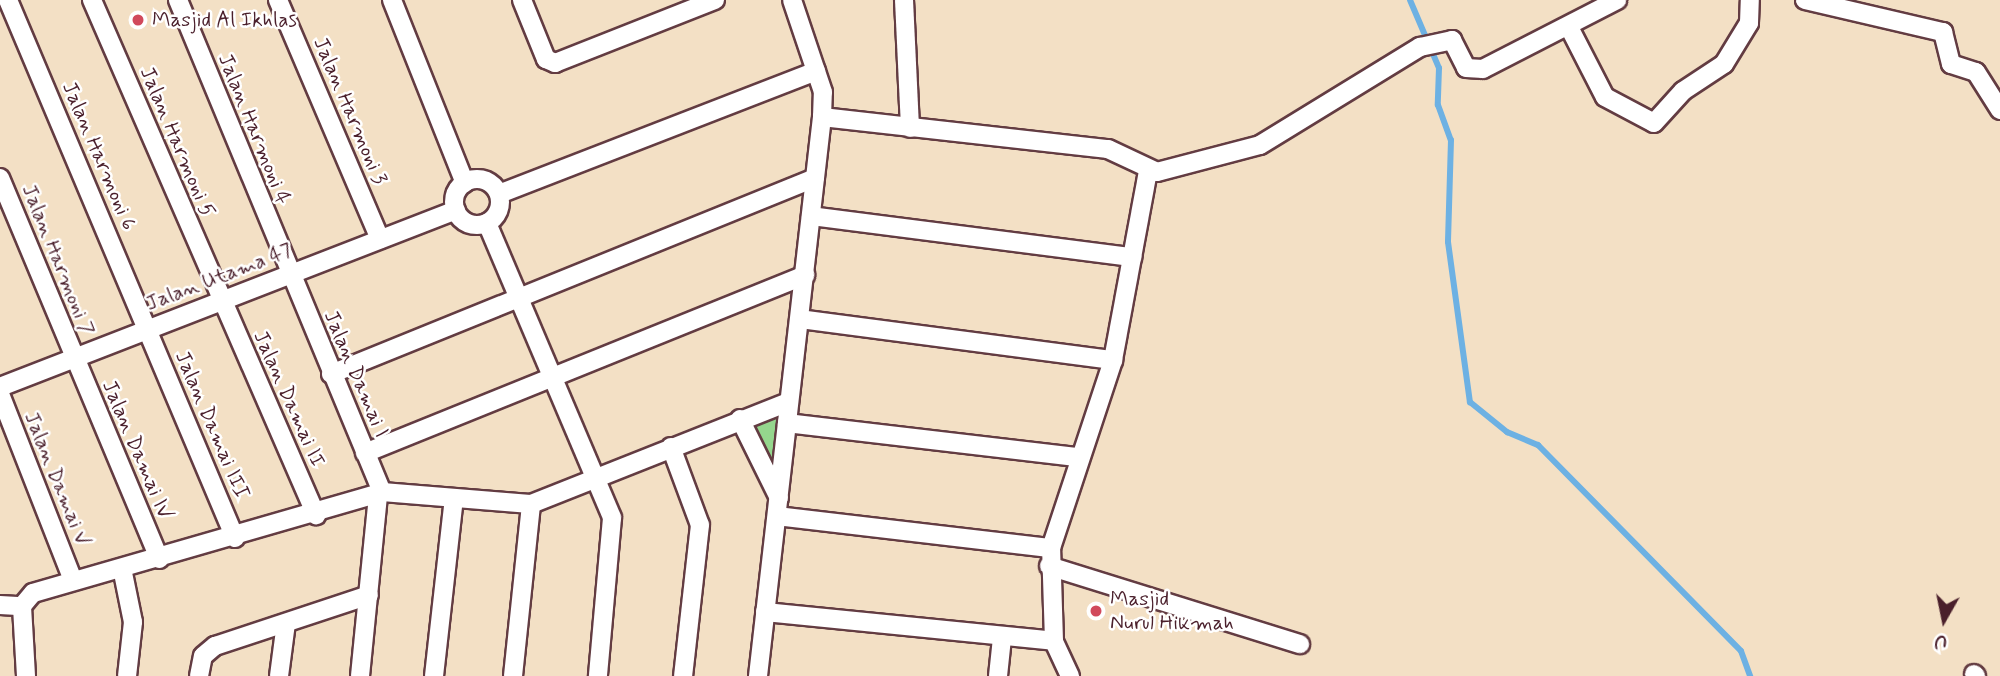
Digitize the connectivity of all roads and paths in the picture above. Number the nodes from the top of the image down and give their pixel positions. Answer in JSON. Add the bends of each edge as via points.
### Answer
{"nodes":[{"id":1,"x":8,"y":0,"type":"edge"},
{"id":2,"x":92,"y":0,"type":"edge"},
{"id":3,"x":178,"y":0,"type":"edge"},
{"id":4,"x":278,"y":0,"type":"edge"},
{"id":5,"x":392,"y":0,"type":"edge"},
{"id":6,"x":522,"y":0,"type":"edge"},
{"id":7,"x":715,"y":0,"type":"edge"},
{"id":8,"x":792,"y":0,"type":"edge"},
{"id":9,"x":904,"y":0,"type":"edge"},
{"id":10,"x":1617,"y":0,"type":"edge"},
{"id":11,"x":1750,"y":0,"type":"edge"},
{"id":12,"x":1805,"y":0,"type":"edge"},
{"id":13,"x":1570,"y":29,"type":"junction"},
{"id":14,"x":816,"y":71,"type":"junction"},
{"id":15,"x":2000,"y":110,"type":"edge"},
{"id":16,"x":822,"y":117,"type":"junction"},
{"id":17,"x":911,"y":128,"type":"junction"},
{"id":18,"x":1148,"y":172,"type":"junction"},
{"id":19,"x":0,"y":178,"type":"edge"},
{"id":20,"x":815,"y":178,"type":"junction"},
{"id":21,"x":465,"y":183,"type":"junction"},
{"id":22,"x":499,"y":194,"type":"junction"},
{"id":23,"x":456,"y":210,"type":"junction"},
{"id":24,"x":811,"y":216,"type":"junction"},
{"id":25,"x":487,"y":223,"type":"junction"},
{"id":26,"x":380,"y":239,"type":"junction"},
{"id":27,"x":1132,"y":257,"type":"junction"},
{"id":28,"x":288,"y":275,"type":"junction"},
{"id":29,"x":805,"y":275,"type":"junction"},
{"id":30,"x":518,"y":298,"type":"junction"},
{"id":31,"x":221,"y":301,"type":"junction"},
{"id":32,"x":800,"y":319,"type":"junction"},
{"id":33,"x":147,"y":330,"type":"junction"},
{"id":34,"x":74,"y":358,"type":"junction"},
{"id":35,"x":1113,"y":360,"type":"junction"},
{"id":36,"x":331,"y":374,"type":"junction"},
{"id":37,"x":552,"y":380,"type":"junction"},
{"id":38,"x":0,"y":387,"type":"edge"},
{"id":39,"x":0,"y":394,"type":"edge"},
{"id":40,"x":789,"y":402,"type":"junction"},
{"id":41,"x":740,"y":419,"type":"junction"},
{"id":42,"x":787,"y":423,"type":"junction"},
{"id":43,"x":7,"y":437,"type":"edge"},
{"id":44,"x":671,"y":447,"type":"junction"},
{"id":45,"x":365,"y":453,"type":"junction"},
{"id":46,"x":1078,"y":457,"type":"junction"},
{"id":47,"x":595,"y":478,"type":"junction"},
{"id":48,"x":380,"y":495,"type":"junction"},
{"id":49,"x":454,"y":498,"type":"junction"},
{"id":50,"x":531,"y":504,"type":"junction"},
{"id":51,"x":778,"y":507,"type":"junction"},
{"id":52,"x":316,"y":515,"type":"junction"},
{"id":53,"x":235,"y":538,"type":"junction"},
{"id":54,"x":1050,"y":557,"type":"junction"},
{"id":55,"x":159,"y":559,"type":"junction"},
{"id":56,"x":122,"y":568,"type":"junction"},
{"id":57,"x":73,"y":580,"type":"junction"},
{"id":58,"x":369,"y":595,"type":"junction"},
{"id":59,"x":0,"y":605,"type":"edge"},
{"id":60,"x":22,"y":606,"type":"junction"},
{"id":61,"x":765,"y":612,"type":"junction"},
{"id":62,"x":286,"y":622,"type":"junction"},
{"id":63,"x":1002,"y":639,"type":"junction"},
{"id":64,"x":1054,"y":641,"type":"junction"},
{"id":65,"x":1300,"y":644,"type":"dead end"},
{"id":66,"x":26,"y":676,"type":"edge"},
{"id":67,"x":127,"y":676,"type":"edge"},
{"id":68,"x":199,"y":676,"type":"edge"},
{"id":69,"x":279,"y":676,"type":"edge"},
{"id":70,"x":360,"y":676,"type":"edge"},
{"id":71,"x":434,"y":676,"type":"edge"},
{"id":72,"x":513,"y":676,"type":"edge"},
{"id":73,"x":597,"y":676,"type":"edge"},
{"id":74,"x":683,"y":676,"type":"edge"},
{"id":75,"x":758,"y":676,"type":"edge"},
{"id":76,"x":998,"y":676,"type":"edge"},
{"id":77,"x":1070,"y":676,"type":"edge"}],
"edges":[{"from":1,"to":33,"type":"street","name":"Jalan Harmoni 6"},
{"from":2,"to":31,"type":"street","name":"Jalan Harmoni 5"},
{"from":3,"to":28,"type":"street","name":"Jalan Harmoni 4"},
{"from":4,"to":26,"type":"street","name":"Jalan Harmoni 3"},
{"from":5,"to":21,"type":"street"},
{"from":6,"to":7,"type":"street","via":[[546,59],[555,63]]},
{"from":8,"to":14,"type":"street"},
{"from":9,"to":17,"type":"street"},
{"from":10,"to":13,"type":"street"},
{"from":11,"to":13,"type":"street","via":[[1749,23],[1724,64],[1683,91],[1654,123],[1605,97]]},
{"from":12,"to":15,"type":"street","via":[[1943,32],[1951,64],[1976,72]]},
{"from":13,"to":18,"type":"street","via":[[1476,71],[1466,68],[1455,41],[1420,47],[1260,145]]},
{"from":14,"to":16,"type":"street"},
{"from":14,"to":22,"type":"street"},
{"from":16,"to":17,"type":"street"},
{"from":16,"to":20,"type":"street"},
{"from":17,"to":18,"type":"street","via":[[1108,149],[1133,158]]},
{"from":18,"to":27,"type":"street"},
{"from":19,"to":34,"type":"street","name":"Jalan Harmoni 7"},
{"from":20,"to":24,"type":"street"},
{"from":20,"to":30,"type":"street"},
{"from":21,"to":22,"type":"street","via":[[485,180]]},
{"from":21,"to":23,"type":"street","via":[[455,195]]},
{"from":22,"to":25,"type":"street","via":[[500,208]]},
{"from":23,"to":25,"type":"street","via":[[472,224]]},
{"from":23,"to":26,"type":"street","name":"Jalan Utama 47"},
{"from":24,"to":27,"type":"street"},
{"from":24,"to":29,"type":"street"},
{"from":25,"to":30,"type":"street"},
{"from":26,"to":28,"type":"street","name":"Jalan Utama 47"},
{"from":27,"to":35,"type":"street"},
{"from":28,"to":31,"type":"street","name":"Jalan Utama 47"},
{"from":28,"to":36,"type":"street","name":"Jalan Damai I"},
{"from":29,"to":32,"type":"street"},
{"from":29,"to":37,"type":"street"},
{"from":30,"to":36,"type":"street"},
{"from":30,"to":37,"type":"street"},
{"from":31,"to":33,"type":"street","name":"Jalan Utama 47"},
{"from":31,"to":52,"type":"street","name":"Jalan Damai II"},
{"from":32,"to":35,"type":"street"},
{"from":32,"to":40,"type":"street"},
{"from":33,"to":34,"type":"street","name":"Jalan Utama 47"},
{"from":33,"to":53,"type":"street","name":"Jalan Damai III"},
{"from":34,"to":38,"type":"street","name":"Jalan Utama 47"},
{"from":34,"to":55,"type":"street","name":"Jalan Damai IV"},
{"from":35,"to":46,"type":"street"},
{"from":36,"to":45,"type":"street","name":"Jalan Damai I"},
{"from":37,"to":45,"type":"street"},
{"from":37,"to":47,"type":"street"},
{"from":39,"to":43,"type":"street","name":"Jalan Damai V"},
{"from":40,"to":41,"type":"street"},
{"from":40,"to":42,"type":"street"},
{"from":41,"to":44,"type":"street"},
{"from":41,"to":51,"type":"street"},
{"from":42,"to":46,"type":"street"},
{"from":42,"to":51,"type":"street"},
{"from":43,"to":57,"type":"street","name":"Jalan Damai V"},
{"from":44,"to":47,"type":"street"},
{"from":44,"to":74,"type":"street","via":[[700,525]]},
{"from":45,"to":48,"type":"street","name":"Jalan Damai I"},
{"from":46,"to":54,"type":"street"},
{"from":47,"to":50,"type":"street"},
{"from":47,"to":73,"type":"street","via":[[612,527]]},
{"from":48,"to":49,"type":"street"},
{"from":48,"to":52,"type":"street"},
{"from":48,"to":58,"type":"street"},
{"from":49,"to":50,"type":"street"},
{"from":49,"to":71,"type":"street"},
{"from":50,"to":72,"type":"street"},
{"from":51,"to":54,"type":"street"},
{"from":51,"to":61,"type":"street"},
{"from":52,"to":53,"type":"street"},
{"from":53,"to":55,"type":"street"},
{"from":54,"to":64,"type":"street"},
{"from":54,"to":65,"type":"street"},
{"from":55,"to":56,"type":"street"},
{"from":56,"to":57,"type":"street"},
{"from":56,"to":67,"type":"street","via":[[133,621]]},
{"from":57,"to":60,"type":"street","via":[[33,593]]},
{"from":58,"to":62,"type":"street"},
{"from":58,"to":70,"type":"street"},
{"from":59,"to":60,"type":"street"},
{"from":60,"to":66,"type":"street"},
{"from":61,"to":63,"type":"street"},
{"from":61,"to":75,"type":"street"},
{"from":62,"to":68,"type":"street","via":[[215,646],[203,656]]},
{"from":62,"to":69,"type":"street"},
{"from":63,"to":64,"type":"street"},
{"from":63,"to":76,"type":"street"},
{"from":64,"to":77,"type":"street"}]}
